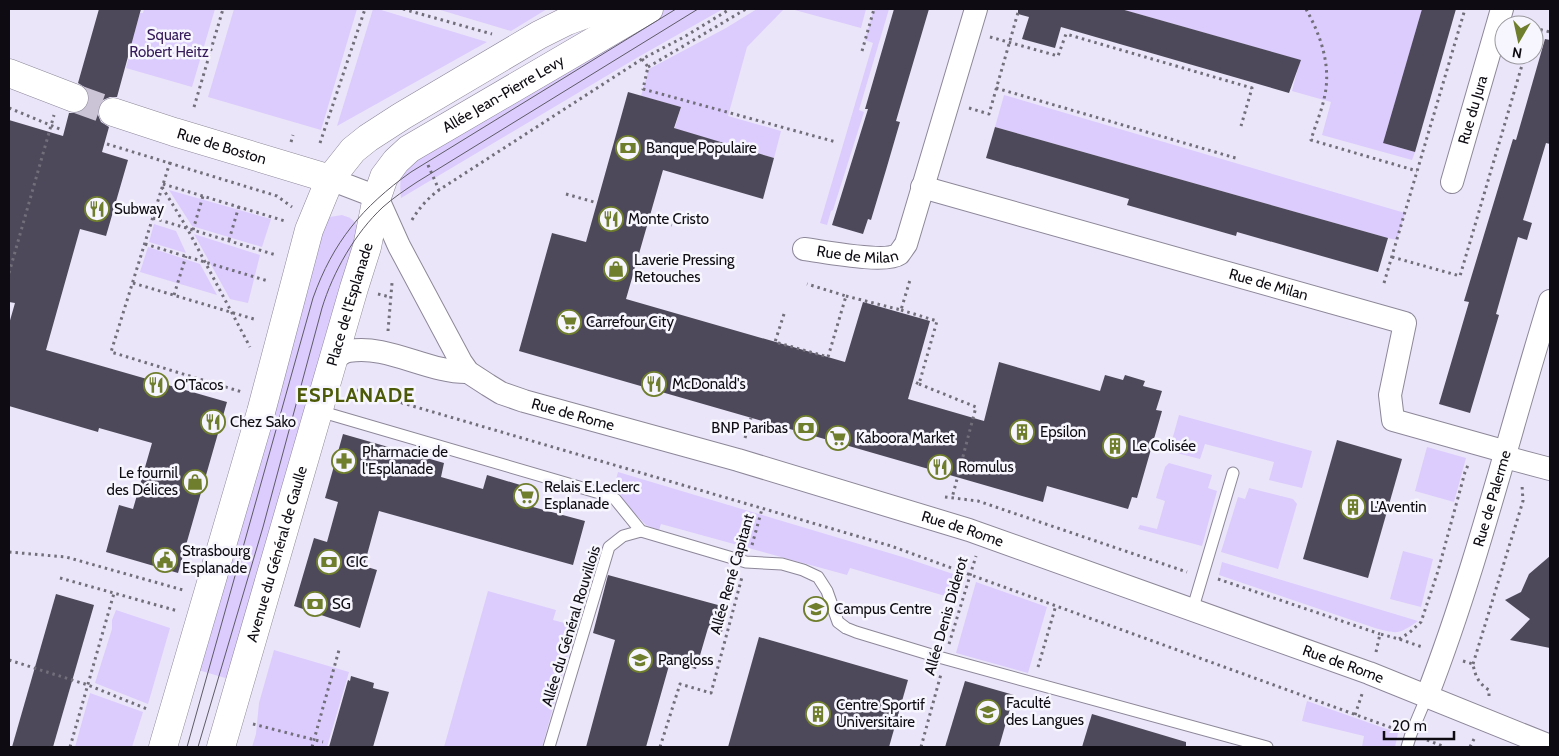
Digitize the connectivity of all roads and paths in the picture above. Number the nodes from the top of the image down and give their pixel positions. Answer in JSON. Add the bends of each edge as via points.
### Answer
{"nodes":[{"id":1,"x":224,"y":9,"type":"edge"},
{"id":2,"x":365,"y":9,"type":"edge"},
{"id":3,"x":403,"y":9,"type":"edge"},
{"id":4,"x":609,"y":9,"type":"edge"},
{"id":5,"x":649,"y":9,"type":"edge"},
{"id":6,"x":730,"y":9,"type":"edge"},
{"id":7,"x":746,"y":9,"type":"edge"},
{"id":8,"x":874,"y":9,"type":"edge"},
{"id":9,"x":976,"y":9,"type":"edge"},
{"id":10,"x":1019,"y":9,"type":"edge"},
{"id":11,"x":1306,"y":9,"type":"edge"},
{"id":12,"x":1465,"y":9,"type":"edge"},
{"id":13,"x":1502,"y":9,"type":"edge"},
{"id":14,"x":497,"y":36,"type":"dead end"},
{"id":15,"x":1009,"y":43,"type":"junction"},
{"id":16,"x":862,"y":51,"type":"dead end"},
{"id":17,"x":642,"y":59,"type":"junction"},
{"id":18,"x":1522,"y":65,"type":"edge"},
{"id":19,"x":648,"y":67,"type":"junction"},
{"id":20,"x":9,"y":73,"type":"edge"},
{"id":21,"x":996,"y":88,"type":"junction"},
{"id":22,"x":67,"y":96,"type":"joint"},
{"id":23,"x":194,"y":107,"type":"dead end"},
{"id":24,"x":966,"y":107,"type":"dead end"},
{"id":25,"x":9,"y":108,"type":"edge"},
{"id":26,"x":113,"y":112,"type":"tunnel mouth"},
{"id":27,"x":51,"y":125,"type":"junction"},
{"id":28,"x":1241,"y":126,"type":"dead end"},
{"id":29,"x":62,"y":130,"type":"dead end"},
{"id":30,"x":836,"y":142,"type":"dead end"},
{"id":31,"x":320,"y":143,"type":"dead end"},
{"id":32,"x":107,"y":144,"type":"dead end"},
{"id":33,"x":1239,"y":159,"type":"dead end"},
{"id":34,"x":170,"y":162,"type":"junction"},
{"id":35,"x":1417,"y":171,"type":"junction"},
{"id":36,"x":330,"y":180,"type":"junction"},
{"id":37,"x":1452,"y":182,"type":"dead end"},
{"id":38,"x":163,"y":185,"type":"junction"},
{"id":39,"x":922,"y":187,"type":"junction"},
{"id":40,"x":566,"y":194,"type":"dead end"},
{"id":41,"x":203,"y":196,"type":"junction"},
{"id":42,"x":377,"y":198,"type":"junction"},
{"id":43,"x":594,"y":202,"type":"dead end"},
{"id":44,"x":239,"y":206,"type":"junction"},
{"id":45,"x":293,"y":209,"type":"dead end"},
{"id":46,"x":152,"y":218,"type":"junction"},
{"id":47,"x":653,"y":219,"type":"dead end"},
{"id":48,"x":285,"y":221,"type":"dead end"},
{"id":49,"x":672,"y":224,"type":"dead end"},
{"id":50,"x":187,"y":228,"type":"junction"},
{"id":51,"x":193,"y":230,"type":"junction"},
{"id":52,"x":228,"y":240,"type":"junction"},
{"id":53,"x":144,"y":244,"type":"junction"},
{"id":54,"x":399,"y":246,"type":"junction"},
{"id":55,"x":804,"y":248,"type":"dead end"},
{"id":56,"x":276,"y":255,"type":"dead end"},
{"id":57,"x":186,"y":256,"type":"junction"},
{"id":58,"x":1392,"y":257,"type":"junction"},
{"id":59,"x":205,"y":262,"type":"junction"},
{"id":60,"x":9,"y":273,"type":"edge"},
{"id":61,"x":910,"y":280,"type":"dead end"},
{"id":62,"x":268,"y":281,"type":"dead end"},
{"id":63,"x":133,"y":283,"type":"junction"},
{"id":64,"x":1384,"y":283,"type":"dead end"},
{"id":65,"x":807,"y":284,"type":"dead end"},
{"id":66,"x":174,"y":295,"type":"junction"},
{"id":67,"x":846,"y":296,"type":"junction"},
{"id":68,"x":1550,"y":302,"type":"edge"},
{"id":69,"x":901,"y":310,"type":"junction"},
{"id":70,"x":232,"y":312,"type":"junction"},
{"id":71,"x":784,"y":314,"type":"dead end"},
{"id":72,"x":257,"y":320,"type":"dead end"},
{"id":73,"x":250,"y":347,"type":"dead end"},
{"id":74,"x":385,"y":353,"type":"junction"},
{"id":75,"x":333,"y":360,"type":"junction"},
{"id":76,"x":468,"y":372,"type":"junction"},
{"id":77,"x":913,"y":381,"type":"dead end"},
{"id":78,"x":919,"y":384,"type":"junction"},
{"id":79,"x":488,"y":385,"type":"joint"},
{"id":80,"x":343,"y":386,"type":"dead end"},
{"id":81,"x":244,"y":393,"type":"dead end"},
{"id":82,"x":319,"y":411,"type":"junction"},
{"id":83,"x":1506,"y":455,"type":"junction"},
{"id":84,"x":1469,"y":463,"type":"dead end"},
{"id":85,"x":1550,"y":469,"type":"edge"},
{"id":86,"x":1233,"y":473,"type":"dead end"},
{"id":87,"x":937,"y":496,"type":"dead end"},
{"id":88,"x":952,"y":498,"type":"junction"},
{"id":89,"x":978,"y":501,"type":"junction"},
{"id":90,"x":762,"y":510,"type":"junction"},
{"id":91,"x":969,"y":530,"type":"junction"},
{"id":92,"x":641,"y":532,"type":"junction"},
{"id":93,"x":9,"y":552,"type":"edge"},
{"id":94,"x":746,"y":562,"type":"junction"},
{"id":95,"x":969,"y":574,"type":"junction"},
{"id":96,"x":1203,"y":576,"type":"junction"},
{"id":97,"x":60,"y":578,"type":"dead end"},
{"id":98,"x":188,"y":591,"type":"dead end"},
{"id":99,"x":114,"y":593,"type":"junction"},
{"id":100,"x":1056,"y":605,"type":"junction"},
{"id":101,"x":1192,"y":610,"type":"junction"},
{"id":102,"x":201,"y":617,"type":"junction"},
{"id":103,"x":1380,"y":634,"type":"junction"},
{"id":104,"x":1398,"y":639,"type":"junction"},
{"id":105,"x":338,"y":650,"type":"dead end"},
{"id":106,"x":1443,"y":655,"type":"junction"},
{"id":107,"x":1375,"y":657,"type":"dead end"},
{"id":108,"x":945,"y":659,"type":"junction"},
{"id":109,"x":9,"y":660,"type":"edge"},
{"id":110,"x":1474,"y":664,"type":"junction"},
{"id":111,"x":1034,"y":683,"type":"junction"},
{"id":112,"x":88,"y":685,"type":"junction"},
{"id":113,"x":1364,"y":686,"type":"dead end"},
{"id":114,"x":1428,"y":696,"type":"junction"},
{"id":115,"x":1489,"y":698,"type":"dead end"},
{"id":116,"x":147,"y":709,"type":"dead end"},
{"id":117,"x":1355,"y":715,"type":"junction"},
{"id":118,"x":250,"y":723,"type":"dead end"},
{"id":119,"x":1403,"y":731,"type":"dead end"},
{"id":120,"x":1475,"y":738,"type":"dead end"},
{"id":121,"x":1423,"y":739,"type":"dead end"},
{"id":122,"x":314,"y":740,"type":"junction"},
{"id":123,"x":323,"y":742,"type":"dead end"},
{"id":124,"x":1550,"y":746,"type":"edge"},
{"id":125,"x":70,"y":747,"type":"edge"},
{"id":126,"x":163,"y":747,"type":"edge"},
{"id":127,"x":221,"y":747,"type":"edge"},
{"id":128,"x":312,"y":747,"type":"edge"},
{"id":129,"x":549,"y":747,"type":"edge"},
{"id":130,"x":660,"y":747,"type":"edge"},
{"id":131,"x":921,"y":747,"type":"edge"},
{"id":132,"x":1267,"y":747,"type":"edge"},
{"id":133,"x":1407,"y":747,"type":"edge"},
{"id":134,"x":1445,"y":747,"type":"edge"},
{"id":135,"x":1470,"y":747,"type":"edge"}],
"edges":[{"from":1,"to":23,"type":"path"},
{"from":2,"to":31,"type":"path"},
{"from":3,"to":14,"type":"path"},
{"from":4,"to":36,"type":"street","via":[[567,21],[539,35],[402,116],[353,150]]},
{"from":5,"to":42,"type":"street","name":"Allée Jean-Pierre Levy","via":[[408,149],[384,176]]},
{"from":6,"to":17,"type":"path"},
{"from":7,"to":19,"type":"path"},
{"from":8,"to":16,"type":"path"},
{"from":9,"to":39,"type":"street","name":"Rue de Milan"},
{"from":10,"to":15,"type":"path"},
{"from":11,"to":35,"type":"path","via":[[1320,41],[1327,79],[1311,140]]},
{"from":12,"to":35,"type":"path"},
{"from":13,"to":37,"type":"street","name":"Rue du Jura"},
{"from":15,"to":21,"type":"path"},
{"from":15,"to":28,"type":"path","via":[[1058,56],[1066,34],[1252,88]]},
{"from":17,"to":19,"type":"path"},
{"from":17,"to":54,"type":"path","via":[[434,193],[419,209]]},
{"from":18,"to":58,"type":"path","via":[[1460,276]]},
{"from":19,"to":30,"type":"path","via":[[643,89]]},
{"from":20,"to":22,"type":"street"},
{"from":21,"to":24,"type":"path","via":[[989,114]]},
{"from":21,"to":33,"type":"path"},
{"from":22,"to":27,"type":"path"},
{"from":25,"to":27,"type":"path"},
{"from":26,"to":36,"type":"street","name":"Rue de Boston"},
{"from":27,"to":29,"type":"path"},
{"from":27,"to":60,"type":"path"},
{"from":32,"to":34,"type":"path"},
{"from":34,"to":38,"type":"path"},
{"from":34,"to":45,"type":"path","via":[[277,196]]},
{"from":35,"to":58,"type":"path"},
{"from":36,"to":42,"type":"street"},
{"from":36,"to":102,"type":"street","via":[[309,230]]},
{"from":38,"to":41,"type":"path"},
{"from":38,"to":46,"type":"path"},
{"from":38,"to":50,"type":"path"},
{"from":39,"to":55,"type":"street","name":"Rue de Milan","via":[[906,244],[898,254],[876,258]]},
{"from":39,"to":83,"type":"street","name":"Rue de Milan","via":[[1406,323],[1390,395],[1393,420]]},
{"from":40,"to":43,"type":"path"},
{"from":41,"to":44,"type":"path"},
{"from":41,"to":51,"type":"path"},
{"from":42,"to":54,"type":"street","name":"Place de l'Esplanade"},
{"from":42,"to":75,"type":"street","name":"Place de l'Esplanade","via":[[368,242]]},
{"from":44,"to":48,"type":"path"},
{"from":44,"to":52,"type":"path"},
{"from":46,"to":50,"type":"path"},
{"from":46,"to":53,"type":"path"},
{"from":47,"to":49,"type":"path"},
{"from":50,"to":51,"type":"path"},
{"from":50,"to":59,"type":"path"},
{"from":51,"to":52,"type":"path"},
{"from":52,"to":56,"type":"path"},
{"from":53,"to":57,"type":"path"},
{"from":53,"to":63,"type":"path"},
{"from":54,"to":74,"type":"path"},
{"from":54,"to":76,"type":"street","name":"Place de l'Esplanade"},
{"from":57,"to":59,"type":"path"},
{"from":57,"to":66,"type":"path"},
{"from":58,"to":64,"type":"path"},
{"from":59,"to":62,"type":"path"},
{"from":59,"to":70,"type":"path"},
{"from":61,"to":69,"type":"path"},
{"from":63,"to":66,"type":"path"},
{"from":63,"to":81,"type":"path","via":[[111,352]]},
{"from":65,"to":67,"type":"path"},
{"from":66,"to":70,"type":"path"},
{"from":67,"to":69,"type":"path"},
{"from":67,"to":71,"type":"path","via":[[828,358],[775,342]]},
{"from":68,"to":83,"type":"street","name":"Rue de Palerme"},
{"from":69,"to":78,"type":"path","via":[[937,321]]},
{"from":70,"to":72,"type":"path"},
{"from":70,"to":73,"type":"path"},
{"from":74,"to":75,"type":"street","name":"Place de l'Esplanade","via":[[350,350]]},
{"from":74,"to":76,"type":"street","name":"Place de l'Esplanade","via":[[454,372]]},
{"from":75,"to":82,"type":"street","name":"Avenue du Général de Gaulle"},
{"from":76,"to":79,"type":"street","name":"Place de l'Esplanade"},
{"from":77,"to":78,"type":"path"},
{"from":78,"to":88,"type":"path","via":[[976,408]]},
{"from":79,"to":91,"type":"street","name":"Rue de Rome","via":[[524,401],[738,460]]},
{"from":80,"to":90,"type":"path"},
{"from":82,"to":92,"type":"lane","via":[[603,494],[615,499]]},
{"from":82,"to":127,"type":"street","name":"Avenue du Général de Gaulle"},
{"from":83,"to":85,"type":"street"},
{"from":83,"to":106,"type":"street","name":"Rue de Palerme"},
{"from":83,"to":110,"type":"path","via":[[1521,476],[1522,501]]},
{"from":84,"to":104,"type":"path","via":[[1421,622]]},
{"from":86,"to":96,"type":"lane"},
{"from":87,"to":88,"type":"path"},
{"from":88,"to":89,"type":"path"},
{"from":89,"to":91,"type":"path","name":"Allée Denis Diderot"},
{"from":89,"to":96,"type":"path"},
{"from":90,"to":94,"type":"path","name":"Allée René Capitant"},
{"from":90,"to":95,"type":"path","via":[[891,546]]},
{"from":91,"to":95,"type":"path","name":"Allée Denis Diderot","via":[[962,549],[976,554]]},
{"from":91,"to":101,"type":"street","name":"Rue de Rome"},
{"from":92,"to":94,"type":"lane"},
{"from":92,"to":129,"type":"lane","name":"Allée du Général Rouvillois","via":[[623,536],[609,547]]},
{"from":93,"to":98,"type":"path","via":[[66,558]]},
{"from":94,"to":108,"type":"lane","via":[[782,564],[818,577],[838,622],[846,628]]},
{"from":94,"to":130,"type":"path","name":"Allée René Capitant","via":[[711,693],[680,684]]},
{"from":95,"to":100,"type":"path"},
{"from":95,"to":108,"type":"path","name":"Allée Denis Diderot"},
{"from":96,"to":101,"type":"lane"},
{"from":96,"to":103,"type":"path"},
{"from":97,"to":99,"type":"path"},
{"from":99,"to":102,"type":"path"},
{"from":99,"to":112,"type":"path"},
{"from":100,"to":111,"type":"path"},
{"from":100,"to":117,"type":"path"},
{"from":101,"to":114,"type":"street","name":"Rue de Rome"},
{"from":102,"to":126,"type":"street"},
{"from":103,"to":104,"type":"path"},
{"from":103,"to":107,"type":"path"},
{"from":104,"to":106,"type":"path"},
{"from":105,"to":122,"type":"path"},
{"from":106,"to":110,"type":"path"},
{"from":106,"to":114,"type":"street","name":"Rue de Palerme"},
{"from":108,"to":111,"type":"lane"},
{"from":108,"to":131,"type":"path","name":"Allée Denis Diderot"},
{"from":109,"to":112,"type":"path"},
{"from":110,"to":115,"type":"path","via":[[1476,675],[1489,690]]},
{"from":111,"to":132,"type":"lane"},
{"from":112,"to":116,"type":"path"},
{"from":112,"to":125,"type":"path"},
{"from":113,"to":117,"type":"path"},
{"from":114,"to":124,"type":"street","name":"Rue de Rome"},
{"from":114,"to":133,"type":"lane"},
{"from":117,"to":119,"type":"path"},
{"from":118,"to":122,"type":"path"},
{"from":120,"to":135,"type":"path"},
{"from":121,"to":134,"type":"path"},
{"from":122,"to":123,"type":"path"},
{"from":122,"to":128,"type":"path"}]}
